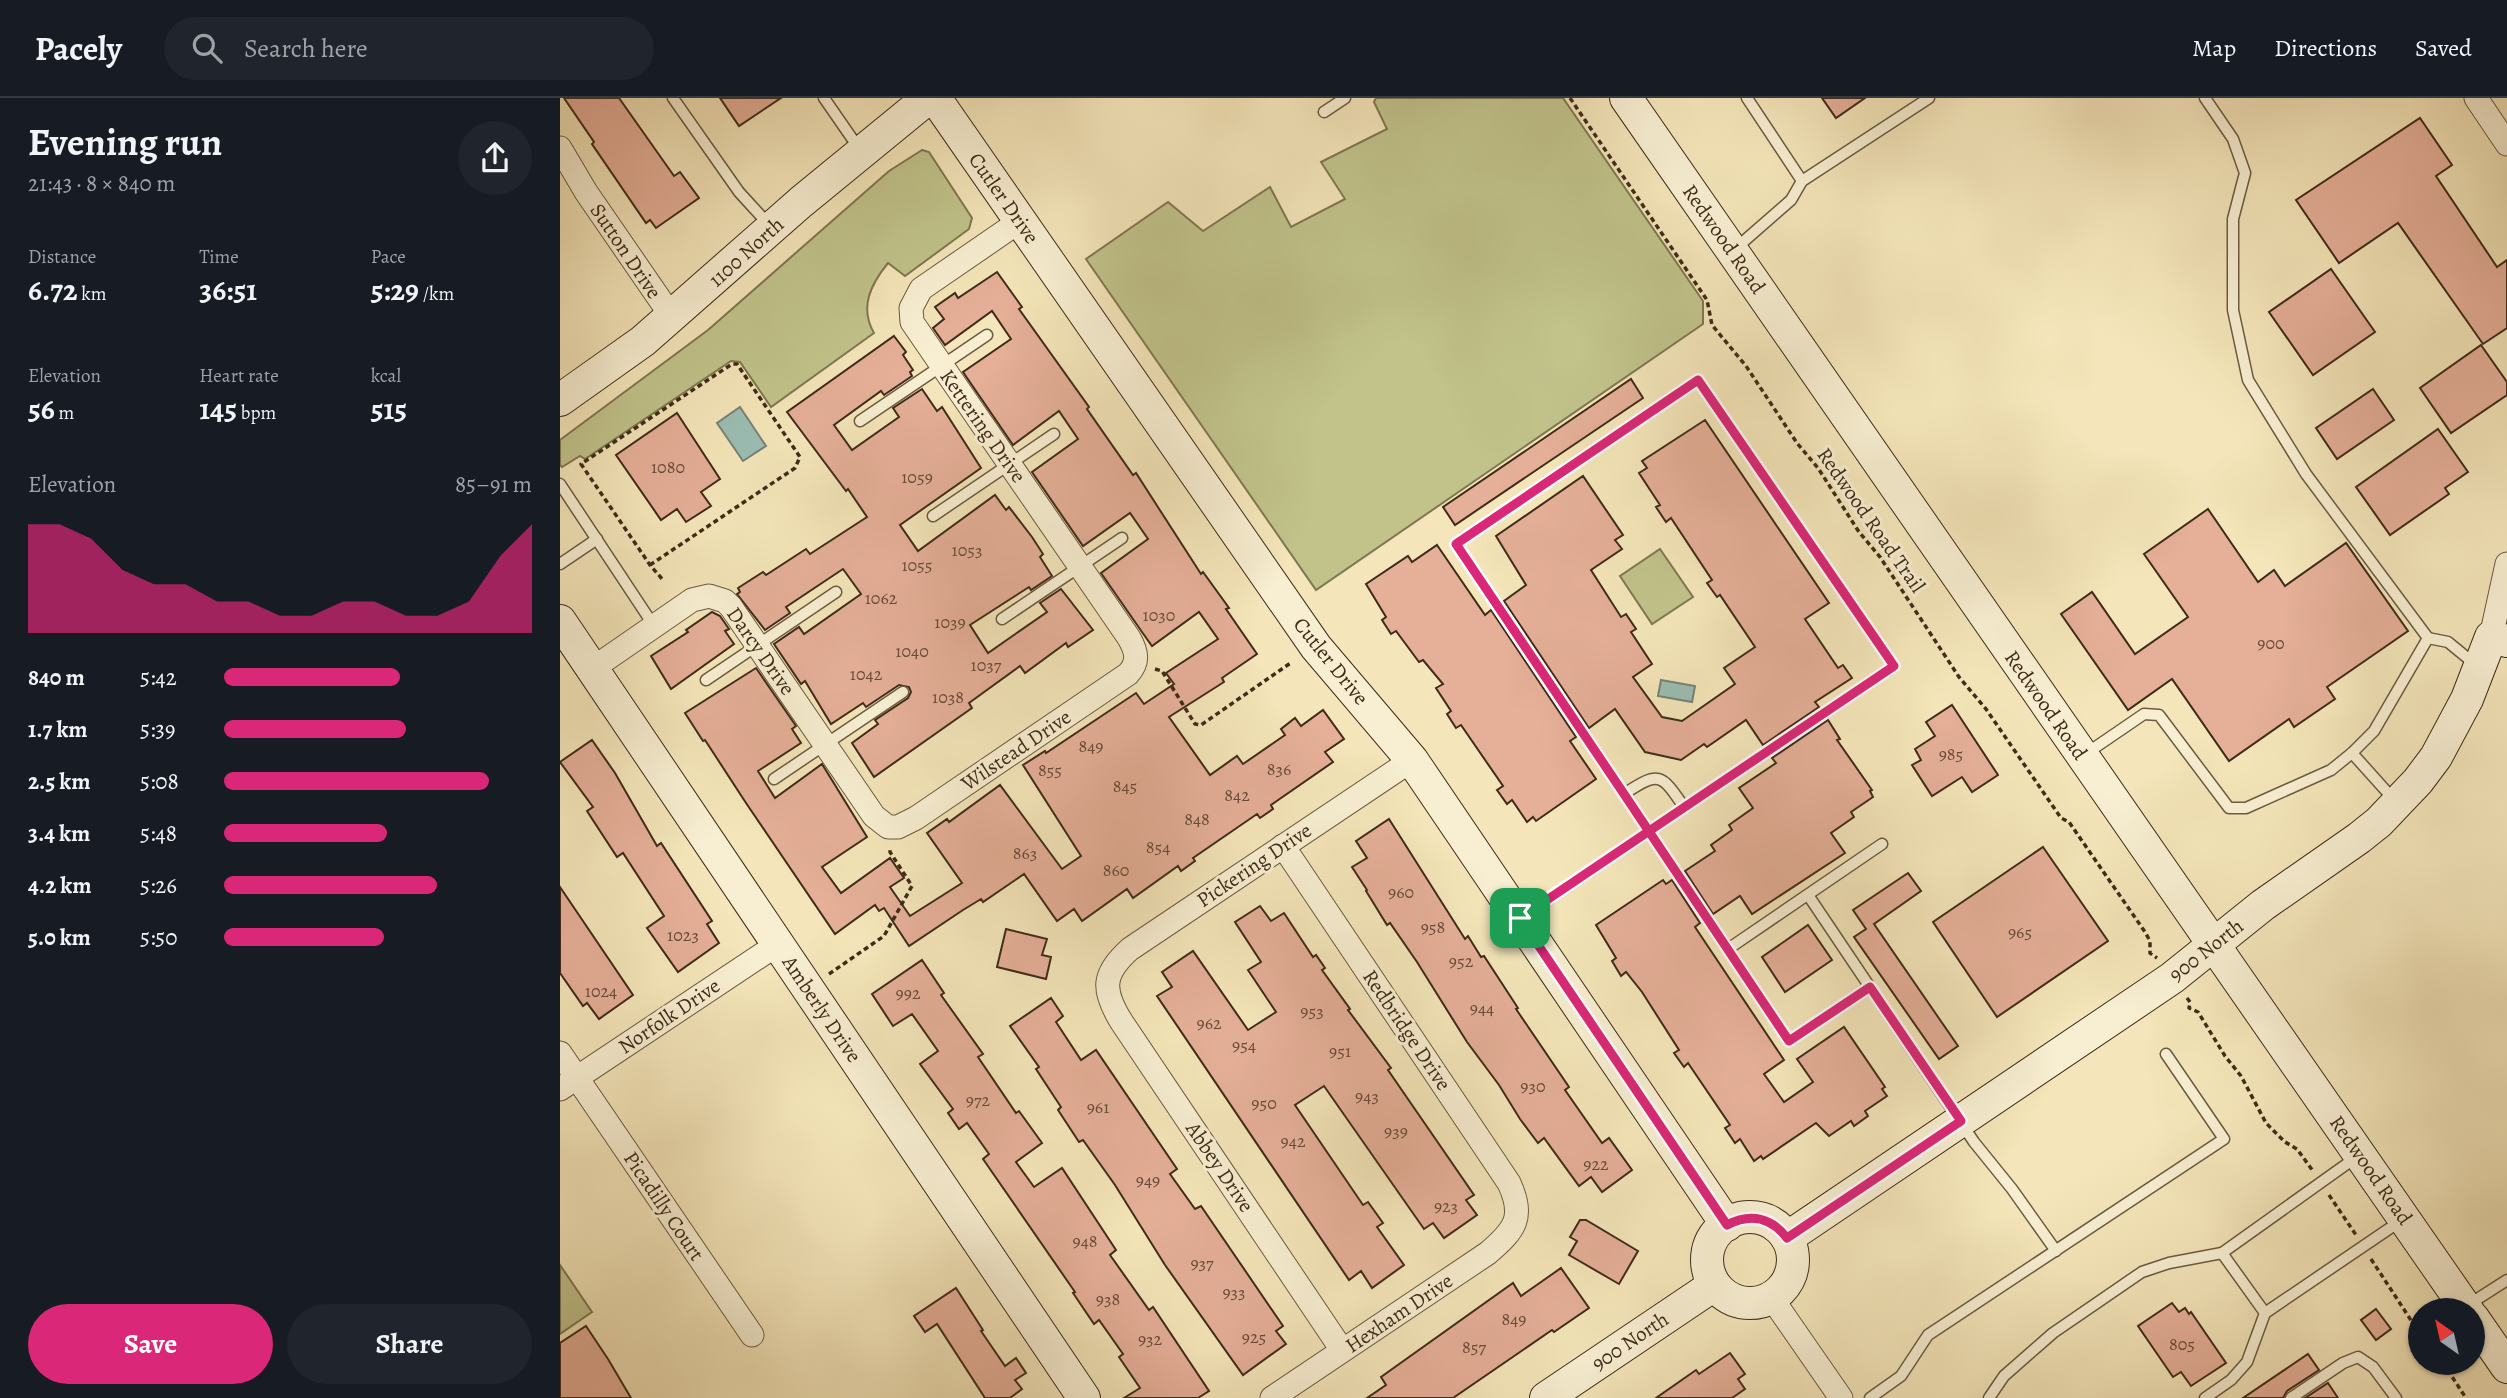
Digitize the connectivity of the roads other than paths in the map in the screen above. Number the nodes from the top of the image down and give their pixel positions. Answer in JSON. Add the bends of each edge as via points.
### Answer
{"nodes":[{"id":1,"x":673,"y":98,"type":"edge"},
{"id":2,"x":824,"y":98,"type":"edge"},
{"id":3,"x":928,"y":98,"type":"edge"},
{"id":4,"x":935,"y":98,"type":"edge"},
{"id":5,"x":1345,"y":98,"type":"edge"},
{"id":6,"x":1626,"y":98,"type":"edge"},
{"id":7,"x":1747,"y":98,"type":"edge"},
{"id":8,"x":1929,"y":98,"type":"edge"},
{"id":9,"x":2205,"y":98,"type":"edge"},
{"id":10,"x":2476,"y":98,"type":"edge"},
{"id":11,"x":1324,"y":112,"type":"dead end"},
{"id":12,"x":2507,"y":144,"type":"edge"},
{"id":13,"x":560,"y":148,"type":"edge"},
{"id":14,"x":861,"y":152,"type":"junction"},
{"id":15,"x":567,"y":176,"type":"edge"},
{"id":16,"x":1802,"y":181,"type":"junction"},
{"id":17,"x":1020,"y":221,"type":"junction"},
{"id":18,"x":772,"y":228,"type":"junction"},
{"id":19,"x":1732,"y":252,"type":"junction"},
{"id":20,"x":672,"y":317,"type":"junction"},
{"id":21,"x":987,"y":335,"type":"dead end"},
{"id":22,"x":941,"y":366,"type":"junction"},
{"id":23,"x":560,"y":400,"type":"edge"},
{"id":24,"x":860,"y":421,"type":"dead end"},
{"id":25,"x":1054,"y":434,"type":"dead end"},
{"id":26,"x":1009,"y":465,"type":"junction"},
{"id":27,"x":560,"y":484,"type":"edge"},
{"id":28,"x":933,"y":516,"type":"dead end"},
{"id":29,"x":1122,"y":538,"type":"dead end"},
{"id":30,"x":597,"y":539,"type":"junction"},
{"id":31,"x":560,"y":564,"type":"edge"},
{"id":32,"x":2507,"y":564,"type":"edge"},
{"id":33,"x":1080,"y":566,"type":"junction"},
{"id":34,"x":836,"y":592,"type":"dead end"},
{"id":35,"x":1002,"y":620,"type":"dead end"},
{"id":36,"x":560,"y":621,"type":"edge"},
{"id":37,"x":654,"y":626,"type":"junction"},
{"id":38,"x":2428,"y":638,"type":"junction"},
{"id":39,"x":2499,"y":639,"type":"edge"},
{"id":40,"x":758,"y":645,"type":"junction"},
{"id":41,"x":1136,"y":661,"type":"joint"},
{"id":42,"x":2480,"y":667,"type":"junction"},
{"id":43,"x":592,"y":669,"type":"junction"},
{"id":44,"x":706,"y":680,"type":"dead end"},
{"id":45,"x":903,"y":692,"type":"dead end"},
{"id":46,"x":825,"y":744,"type":"junction"},
{"id":47,"x":2352,"y":753,"type":"junction"},
{"id":48,"x":2082,"y":757,"type":"junction"},
{"id":49,"x":1412,"y":760,"type":"junction"},
{"id":50,"x":774,"y":779,"type":"dead end"},
{"id":51,"x":1624,"y":794,"type":"junction"},
{"id":52,"x":2398,"y":804,"type":"junction"},
{"id":53,"x":1684,"y":807,"type":"junction"},
{"id":54,"x":888,"y":827,"type":"joint"},
{"id":55,"x":1648,"y":831,"type":"junction"},
{"id":56,"x":1882,"y":845,"type":"dead end"},
{"id":57,"x":1283,"y":846,"type":"junction"},
{"id":58,"x":1808,"y":895,"type":"junction"},
{"id":59,"x":1520,"y":918,"type":"junction"},
{"id":60,"x":778,"y":944,"type":"junction"},
{"id":61,"x":2214,"y":944,"type":"junction"},
{"id":62,"x":1728,"y":949,"type":"junction"},
{"id":63,"x":1107,"y":980,"type":"joint"},
{"id":64,"x":1870,"y":987,"type":"junction"},
{"id":65,"x":560,"y":1053,"type":"edge"},
{"id":66,"x":2166,"y":1054,"type":"dead end"},
{"id":67,"x":568,"y":1083,"type":"edge"},
{"id":68,"x":1961,"y":1121,"type":"junction"},
{"id":69,"x":2360,"y":1155,"type":"junction"},
{"id":70,"x":2404,"y":1218,"type":"junction"},
{"id":71,"x":1517,"y":1219,"type":"joint"},
{"id":72,"x":1727,"y":1225,"type":"junction"},
{"id":73,"x":1787,"y":1238,"type":"junction"},
{"id":74,"x":2056,"y":1251,"type":"junction"},
{"id":75,"x":2222,"y":1253,"type":"junction"},
{"id":76,"x":2507,"y":1280,"type":"edge"},
{"id":77,"x":1714,"y":1285,"type":"junction"},
{"id":78,"x":1771,"y":1297,"type":"junction"},
{"id":79,"x":2459,"y":1298,"type":"edge"},
{"id":80,"x":2485,"y":1299,"type":"edge"},
{"id":81,"x":2265,"y":1313,"type":"junction"},
{"id":82,"x":752,"y":1335,"type":"dead end"},
{"id":83,"x":2485,"y":1335,"type":"edge"},
{"id":84,"x":1342,"y":1350,"type":"junction"},
{"id":85,"x":2507,"y":1367,"type":"edge"},
{"id":86,"x":1084,"y":1398,"type":"edge"},
{"id":87,"x":1272,"y":1398,"type":"edge"},
{"id":88,"x":1546,"y":1398,"type":"edge"},
{"id":89,"x":1841,"y":1398,"type":"edge"},
{"id":90,"x":1870,"y":1398,"type":"edge"},
{"id":91,"x":1989,"y":1398,"type":"edge"},
{"id":92,"x":2205,"y":1398,"type":"edge"},
{"id":93,"x":2291,"y":1398,"type":"edge"},
{"id":94,"x":2396,"y":1398,"type":"edge"}],
"edges":[{"from":1,"to":18,"type":"lane","via":[[739,192]]},
{"from":2,"to":14,"type":"lane"},
{"from":3,"to":14,"type":"street","name":"1100 North"},
{"from":4,"to":17,"type":"street","name":"Cutler Drive"},
{"from":5,"to":11,"type":"lane"},
{"from":6,"to":19,"type":"street","name":"Redwood Road"},
{"from":7,"to":16,"type":"lane"},
{"from":8,"to":16,"type":"lane"},
{"from":9,"to":38,"type":"lane","via":[[2232,139],[2245,173],[2233,219],[2233,310],[2248,380],[2306,474]]},
{"from":10,"to":12,"type":"street"},
{"from":13,"to":15,"type":"street","name":"Sutton Drive"},
{"from":14,"to":18,"type":"street","name":"1100 North"},
{"from":15,"to":20,"type":"street","name":"Sutton Drive","via":[[586,192]]},
{"from":16,"to":19,"type":"lane","via":[[1791,201]]},
{"from":17,"to":22,"type":"street","name":"Kettering Drive","via":[[916,295],[912,322]]},
{"from":17,"to":49,"type":"street","name":"Cutler Drive","via":[[1316,648]]},
{"from":18,"to":20,"type":"street","name":"1100 North"},
{"from":19,"to":48,"type":"street","name":"Redwood Road"},
{"from":20,"to":23,"type":"street","name":"1100 North"},
{"from":21,"to":22,"type":"lane"},
{"from":22,"to":24,"type":"lane"},
{"from":22,"to":26,"type":"street","name":"Kettering Drive"},
{"from":25,"to":26,"type":"lane"},
{"from":26,"to":28,"type":"lane"},
{"from":26,"to":33,"type":"street","name":"Kettering Drive"},
{"from":27,"to":30,"type":"lane"},
{"from":29,"to":33,"type":"lane"},
{"from":30,"to":31,"type":"lane"},
{"from":30,"to":37,"type":"lane"},
{"from":32,"to":39,"type":"street","name":"900 North"},
{"from":33,"to":35,"type":"lane"},
{"from":33,"to":41,"type":"street","name":"Kettering Drive","via":[[1129,638]]},
{"from":34,"to":40,"type":"lane"},
{"from":36,"to":43,"type":"street","name":"Amberly Drive"},
{"from":37,"to":40,"type":"street","name":"Darcy Drive","via":[[692,600],[709,596],[725,601]]},
{"from":37,"to":43,"type":"street","name":"Darcy Drive"},
{"from":38,"to":42,"type":"lane","via":[[2448,642]]},
{"from":38,"to":47,"type":"lane","via":[[2374,731]]},
{"from":39,"to":42,"type":"street","name":"900 North"},
{"from":40,"to":44,"type":"lane"},
{"from":40,"to":46,"type":"street","name":"Darcy Drive"},
{"from":41,"to":54,"type":"street","name":"Wilstead Drive","via":[[1121,679],[916,818]]},
{"from":42,"to":52,"type":"street","name":"900 North","via":[[2442,747]]},
{"from":43,"to":60,"type":"street","name":"Amberly Drive"},
{"from":45,"to":46,"type":"lane"},
{"from":46,"to":50,"type":"lane"},
{"from":46,"to":54,"type":"street","name":"Darcy Drive","via":[[874,816]]},
{"from":47,"to":48,"type":"lane","via":[[2331,770],[2246,808],[2229,808],[2159,715],[2144,714]]},
{"from":47,"to":52,"type":"lane"},
{"from":48,"to":61,"type":"street","name":"Redwood Road"},
{"from":49,"to":57,"type":"street","name":"Pickering Drive"},
{"from":49,"to":59,"type":"street","name":"Cutler Drive"},
{"from":51,"to":53,"type":"lane","via":[[1646,780],[1660,779]]},
{"from":51,"to":53,"type":"lane","via":[[1456,544],[1698,380],[1894,666]]},
{"from":51,"to":55,"type":"lane"},
{"from":52,"to":61,"type":"street","name":"900 North"},
{"from":53,"to":55,"type":"lane"},
{"from":55,"to":59,"type":"lane"},
{"from":55,"to":62,"type":"lane"},
{"from":56,"to":58,"type":"lane"},
{"from":57,"to":63,"type":"street","name":"Pickering Drive","via":[[1130,949]]},
{"from":57,"to":71,"type":"street","name":"Redbridge Drive","via":[[1509,1183]]},
{"from":58,"to":62,"type":"lane"},
{"from":58,"to":64,"type":"lane"},
{"from":59,"to":72,"type":"street","name":"Cutler Drive"},
{"from":60,"to":67,"type":"street","name":"Norfolk Drive"},
{"from":60,"to":86,"type":"street","name":"Amberly Drive"},
{"from":61,"to":68,"type":"street","name":"900 North","via":[[2172,978]]},
{"from":61,"to":69,"type":"street","name":"Redwood Road"},
{"from":62,"to":64,"type":"lane","via":[[1789,1041]]},
{"from":63,"to":84,"type":"street","name":"Abbey Drive","via":[[1108,994],[1121,1021]]},
{"from":64,"to":68,"type":"lane"},
{"from":65,"to":67,"type":"street","name":"Picadilly Court"},
{"from":66,"to":74,"type":"lane","via":[[2224,1139]]},
{"from":67,"to":82,"type":"street","name":"Picadilly Court"},
{"from":68,"to":73,"type":"street","name":"900 North"},
{"from":68,"to":74,"type":"lane"},
{"from":69,"to":70,"type":"street","name":"Redwood Road"},
{"from":69,"to":75,"type":"lane"},
{"from":70,"to":79,"type":"street","name":"Redwood Road"},
{"from":70,"to":81,"type":"lane"},
{"from":71,"to":84,"type":"street","name":"Hexham Drive","via":[[1488,1252]]},
{"from":72,"to":73,"type":"street","via":[[1760,1218],[1780,1228]]},
{"from":72,"to":77,"type":"street","via":[[1709,1250]]},
{"from":73,"to":78,"type":"street","via":[[1792,1271]]},
{"from":74,"to":90,"type":"lane","via":[[1928,1335],[1901,1376]]},
{"from":75,"to":81,"type":"lane"},
{"from":75,"to":91,"type":"lane","via":[[2142,1272],[2053,1333],[2004,1376]]},
{"from":76,"to":80,"type":"lane"},
{"from":77,"to":78,"type":"street","via":[[1739,1301],[1760,1302]]},
{"from":77,"to":88,"type":"street","name":"900 North"},
{"from":78,"to":89,"type":"street"},
{"from":81,"to":92,"type":"lane","via":[[2247,1362]]},
{"from":83,"to":85,"type":"street","name":"Redwood Road"},
{"from":84,"to":87,"type":"street","name":"Hexham Drive"},
{"from":93,"to":94,"type":"lane","via":[[2358,1357],[2373,1367]]}]}
